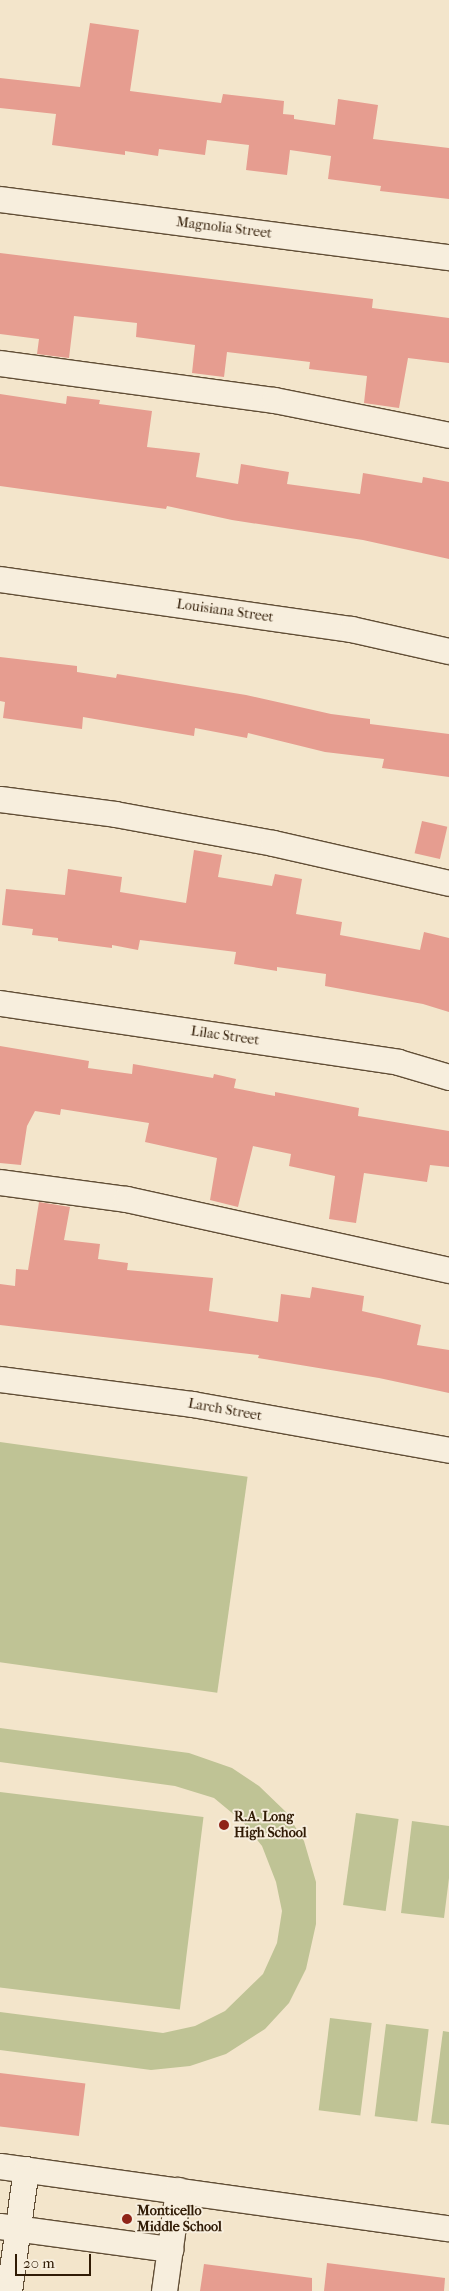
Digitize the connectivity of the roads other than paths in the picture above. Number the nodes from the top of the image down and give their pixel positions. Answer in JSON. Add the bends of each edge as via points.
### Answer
{"nodes":[{"id":1,"x":0,"y":199,"type":"edge"},
{"id":2,"x":449,"y":256,"type":"edge"},
{"id":3,"x":0,"y":363,"type":"edge"},
{"id":4,"x":449,"y":435,"type":"edge"},
{"id":5,"x":0,"y":579,"type":"edge"},
{"id":6,"x":449,"y":651,"type":"edge"},
{"id":7,"x":0,"y":798,"type":"edge"},
{"id":8,"x":449,"y":883,"type":"edge"},
{"id":9,"x":0,"y":1003,"type":"edge"},
{"id":10,"x":449,"y":1077,"type":"edge"},
{"id":11,"x":0,"y":1182,"type":"edge"},
{"id":12,"x":449,"y":1270,"type":"edge"},
{"id":13,"x":0,"y":1379,"type":"edge"},
{"id":14,"x":449,"y":1450,"type":"edge"},
{"id":15,"x":0,"y":2166,"type":"edge"},
{"id":16,"x":26,"y":2169,"type":"junction"},
{"id":17,"x":178,"y":2190,"type":"junction"},
{"id":18,"x":9,"y":2228,"type":"edge"},
{"id":19,"x":449,"y":2228,"type":"edge"},
{"id":20,"x":170,"y":2249,"type":"junction"},
{"id":21,"x":9,"y":2291,"type":"edge"},
{"id":22,"x":164,"y":2291,"type":"edge"}],
"edges":[{"from":1,"to":2,"type":"street","name":"Magnolia Street"},
{"from":3,"to":4,"type":"street","via":[[274,400]]},
{"from":5,"to":6,"type":"street","name":"Louisiana Street","via":[[351,629]]},
{"from":7,"to":8,"type":"street","via":[[115,814],[273,842]]},
{"from":9,"to":10,"type":"street","name":"Lilac Street","via":[[398,1062]]},
{"from":11,"to":12,"type":"street","via":[[126,1200]]},
{"from":13,"to":14,"type":"street","name":"Larch Street","via":[[192,1404]]},
{"from":15,"to":16,"type":"street"},
{"from":16,"to":17,"type":"street"},
{"from":16,"to":18,"type":"street"},
{"from":17,"to":19,"type":"street"},
{"from":17,"to":20,"type":"street"},
{"from":18,"to":20,"type":"street"},
{"from":18,"to":21,"type":"street"},
{"from":20,"to":22,"type":"street"}]}
